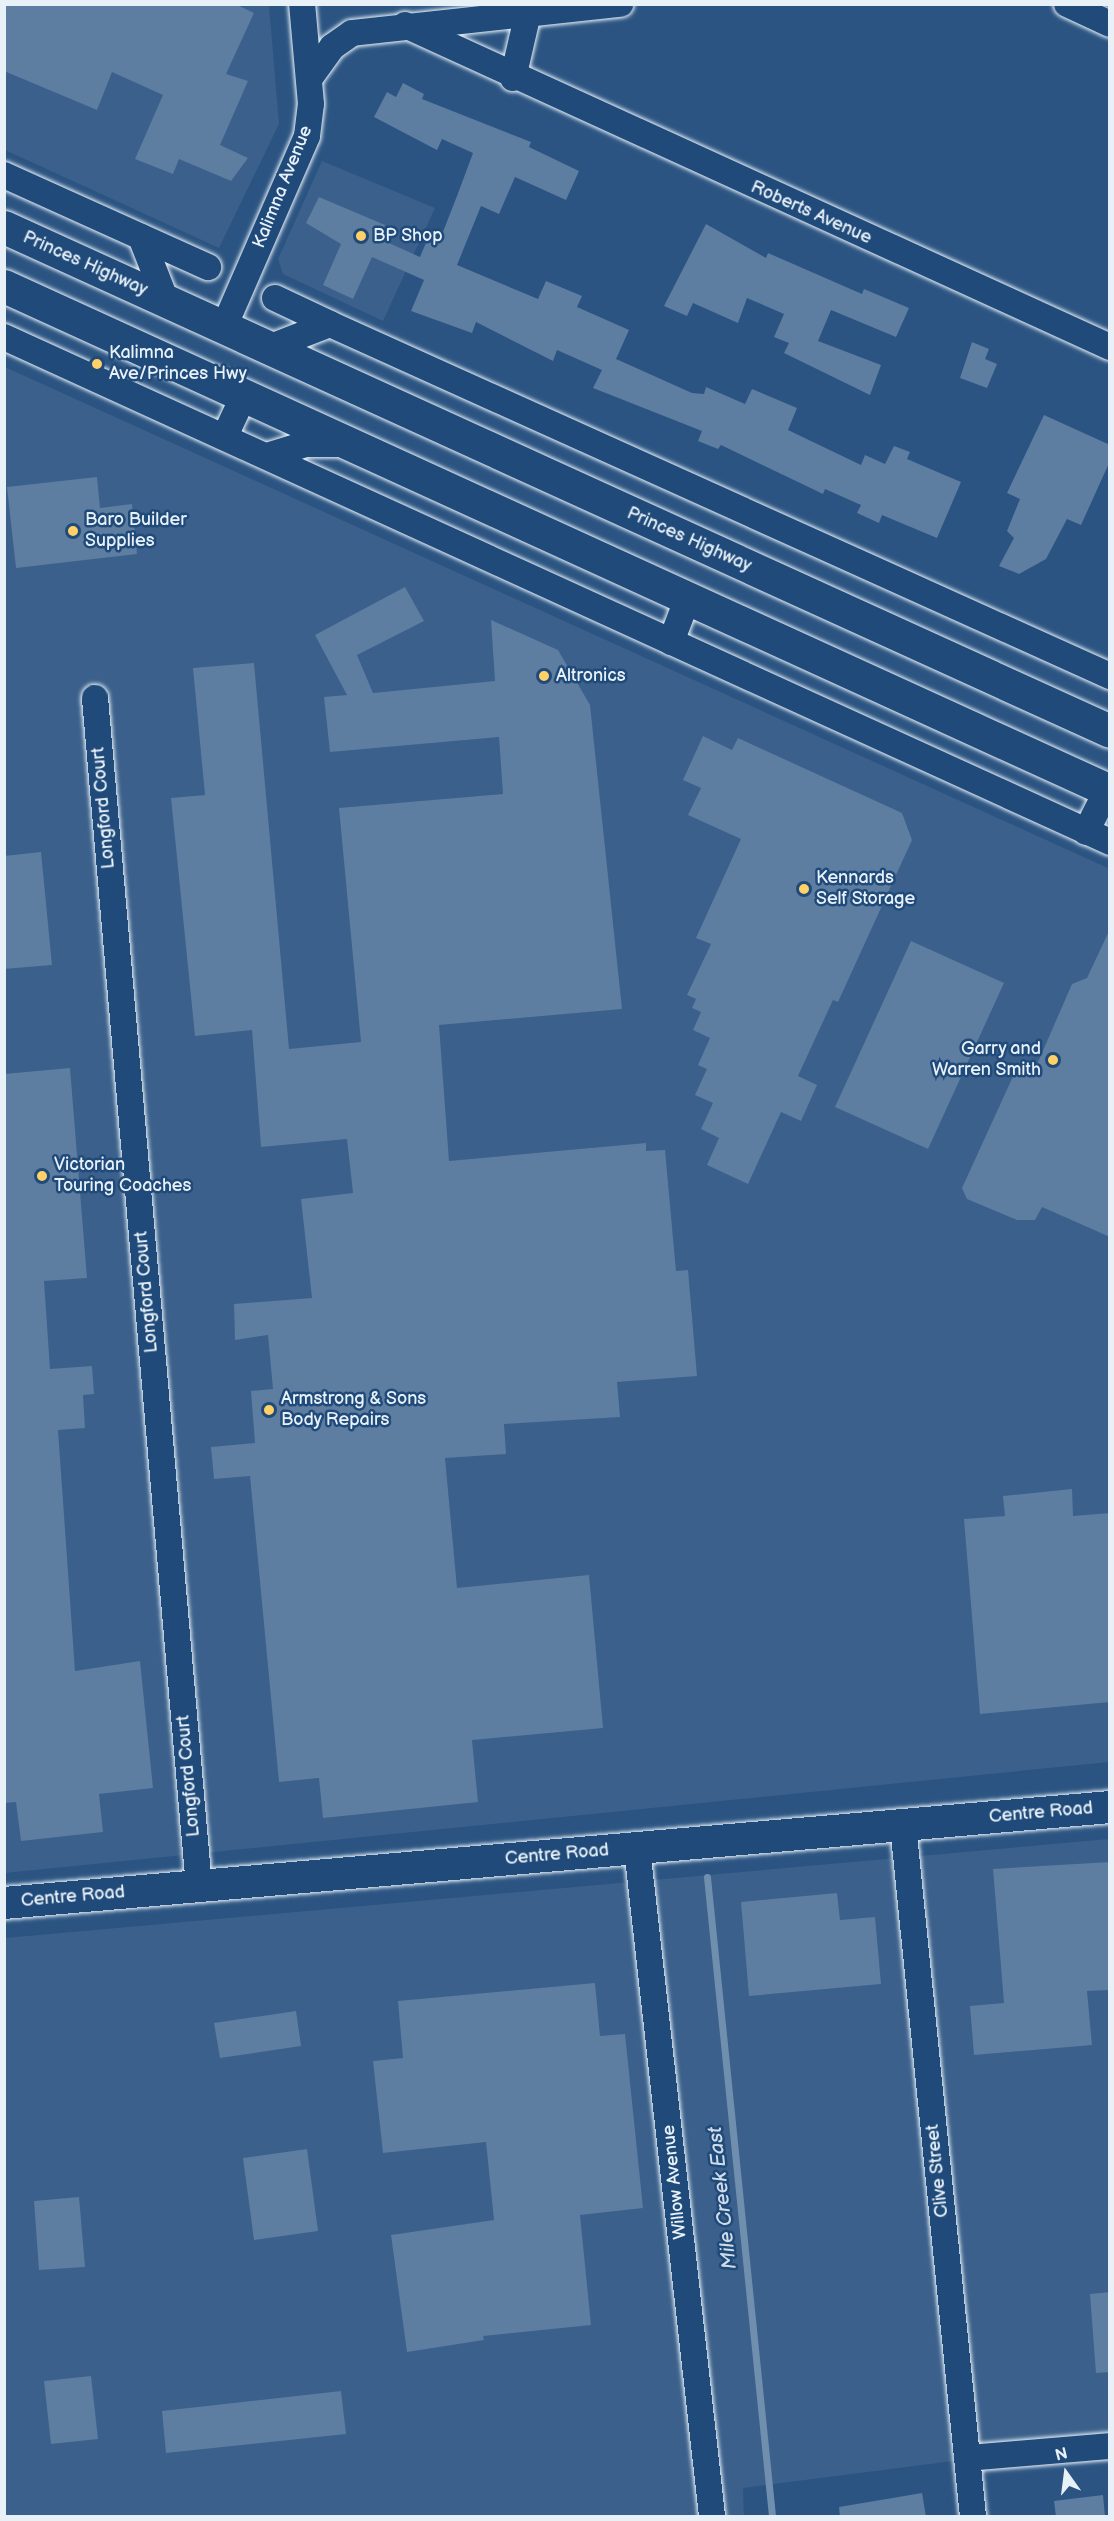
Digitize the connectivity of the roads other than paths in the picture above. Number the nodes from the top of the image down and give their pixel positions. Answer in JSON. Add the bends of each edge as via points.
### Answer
{"nodes":[{"id":1,"x":302,"y":4,"type":"edge"},
{"id":2,"x":621,"y":4,"type":"edge"},
{"id":3,"x":1067,"y":4,"type":"edge"},
{"id":4,"x":528,"y":13,"type":"junction"},
{"id":5,"x":1099,"y":14,"type":"edge"},
{"id":6,"x":395,"y":28,"type":"junction"},
{"id":7,"x":513,"y":78,"type":"junction"},
{"id":8,"x":309,"y":79,"type":"junction"},
{"id":9,"x":4,"y":175,"type":"edge"},
{"id":10,"x":4,"y":227,"type":"edge"},
{"id":11,"x":141,"y":237,"type":"junction"},
{"id":12,"x":208,"y":267,"type":"dead end"},
{"id":13,"x":4,"y":286,"type":"edge"},
{"id":14,"x":275,"y":298,"type":"dead end"},
{"id":15,"x":166,"y":301,"type":"junction"},
{"id":16,"x":330,"y":324,"type":"junction"},
{"id":17,"x":224,"y":327,"type":"junction"},
{"id":18,"x":4,"y":337,"type":"edge"},
{"id":19,"x":265,"y":347,"type":"junction"},
{"id":20,"x":1110,"y":347,"type":"edge"},
{"id":21,"x":244,"y":394,"type":"junction"},
{"id":22,"x":225,"y":436,"type":"junction"},
{"id":23,"x":354,"y":445,"type":"junction"},
{"id":24,"x":267,"y":456,"type":"junction"},
{"id":25,"x":688,"y":597,"type":"junction"},
{"id":26,"x":671,"y":642,"type":"junction"},
{"id":27,"x":1110,"y":676,"type":"edge"},
{"id":28,"x":95,"y":698,"type":"dead end"},
{"id":29,"x":1110,"y":731,"type":"edge"},
{"id":30,"x":1108,"y":790,"type":"edge"},
{"id":31,"x":1086,"y":832,"type":"junction"},
{"id":32,"x":1110,"y":843,"type":"edge"},
{"id":33,"x":1110,"y":1807,"type":"edge"},
{"id":34,"x":903,"y":1825,"type":"junction"},
{"id":35,"x":637,"y":1848,"type":"junction"},
{"id":36,"x":199,"y":1886,"type":"junction"},
{"id":37,"x":4,"y":1903,"type":"edge"},
{"id":38,"x":1110,"y":2446,"type":"edge"},
{"id":39,"x":967,"y":2458,"type":"junction"},
{"id":40,"x":712,"y":2517,"type":"edge"},
{"id":41,"x":973,"y":2517,"type":"edge"}],
"edges":[{"from":1,"to":8,"type":"street","name":"Kalimna Avenue"},
{"from":2,"to":4,"type":"street"},
{"from":3,"to":5,"type":"street"},
{"from":4,"to":6,"type":"street"},
{"from":4,"to":7,"type":"street"},
{"from":6,"to":7,"type":"street","name":"Roberts Avenue"},
{"from":6,"to":8,"type":"street","via":[[343,37]]},
{"from":7,"to":20,"type":"street","name":"Roberts Avenue"},
{"from":8,"to":17,"type":"street","name":"Kalimna Avenue","via":[[307,136]]},
{"from":9,"to":11,"type":"street"},
{"from":10,"to":15,"type":"highway","name":"Princes Highway"},
{"from":11,"to":12,"type":"street"},
{"from":11,"to":15,"type":"street","name":"Princes Highway"},
{"from":13,"to":21,"type":"highway"},
{"from":14,"to":16,"type":"street"},
{"from":15,"to":17,"type":"highway","name":"Princes Highway"},
{"from":16,"to":19,"type":"street"},
{"from":16,"to":27,"type":"street"},
{"from":17,"to":19,"type":"highway","name":"Princes Highway"},
{"from":18,"to":22,"type":"street"},
{"from":19,"to":21,"type":"highway"},
{"from":19,"to":29,"type":"highway","name":"Princes Highway"},
{"from":21,"to":22,"type":"street"},
{"from":21,"to":23,"type":"highway"},
{"from":22,"to":24,"type":"street"},
{"from":23,"to":24,"type":"street","via":[[306,444]]},
{"from":23,"to":25,"type":"highway"},
{"from":24,"to":26,"type":"street"},
{"from":25,"to":26,"type":"street"},
{"from":25,"to":30,"type":"highway"},
{"from":26,"to":31,"type":"street"},
{"from":28,"to":36,"type":"street","name":"Longford Court"},
{"from":30,"to":31,"type":"street"},
{"from":31,"to":32,"type":"street"},
{"from":33,"to":34,"type":"main road","name":"Centre Road"},
{"from":34,"to":35,"type":"main road","name":"Centre Road"},
{"from":34,"to":39,"type":"street","name":"Clive Street"},
{"from":35,"to":36,"type":"main road","name":"Centre Road"},
{"from":35,"to":40,"type":"street","name":"Willow Avenue"},
{"from":36,"to":37,"type":"main road","name":"Centre Road"},
{"from":38,"to":39,"type":"street"},
{"from":39,"to":41,"type":"street","name":"Clive Street"}]}
